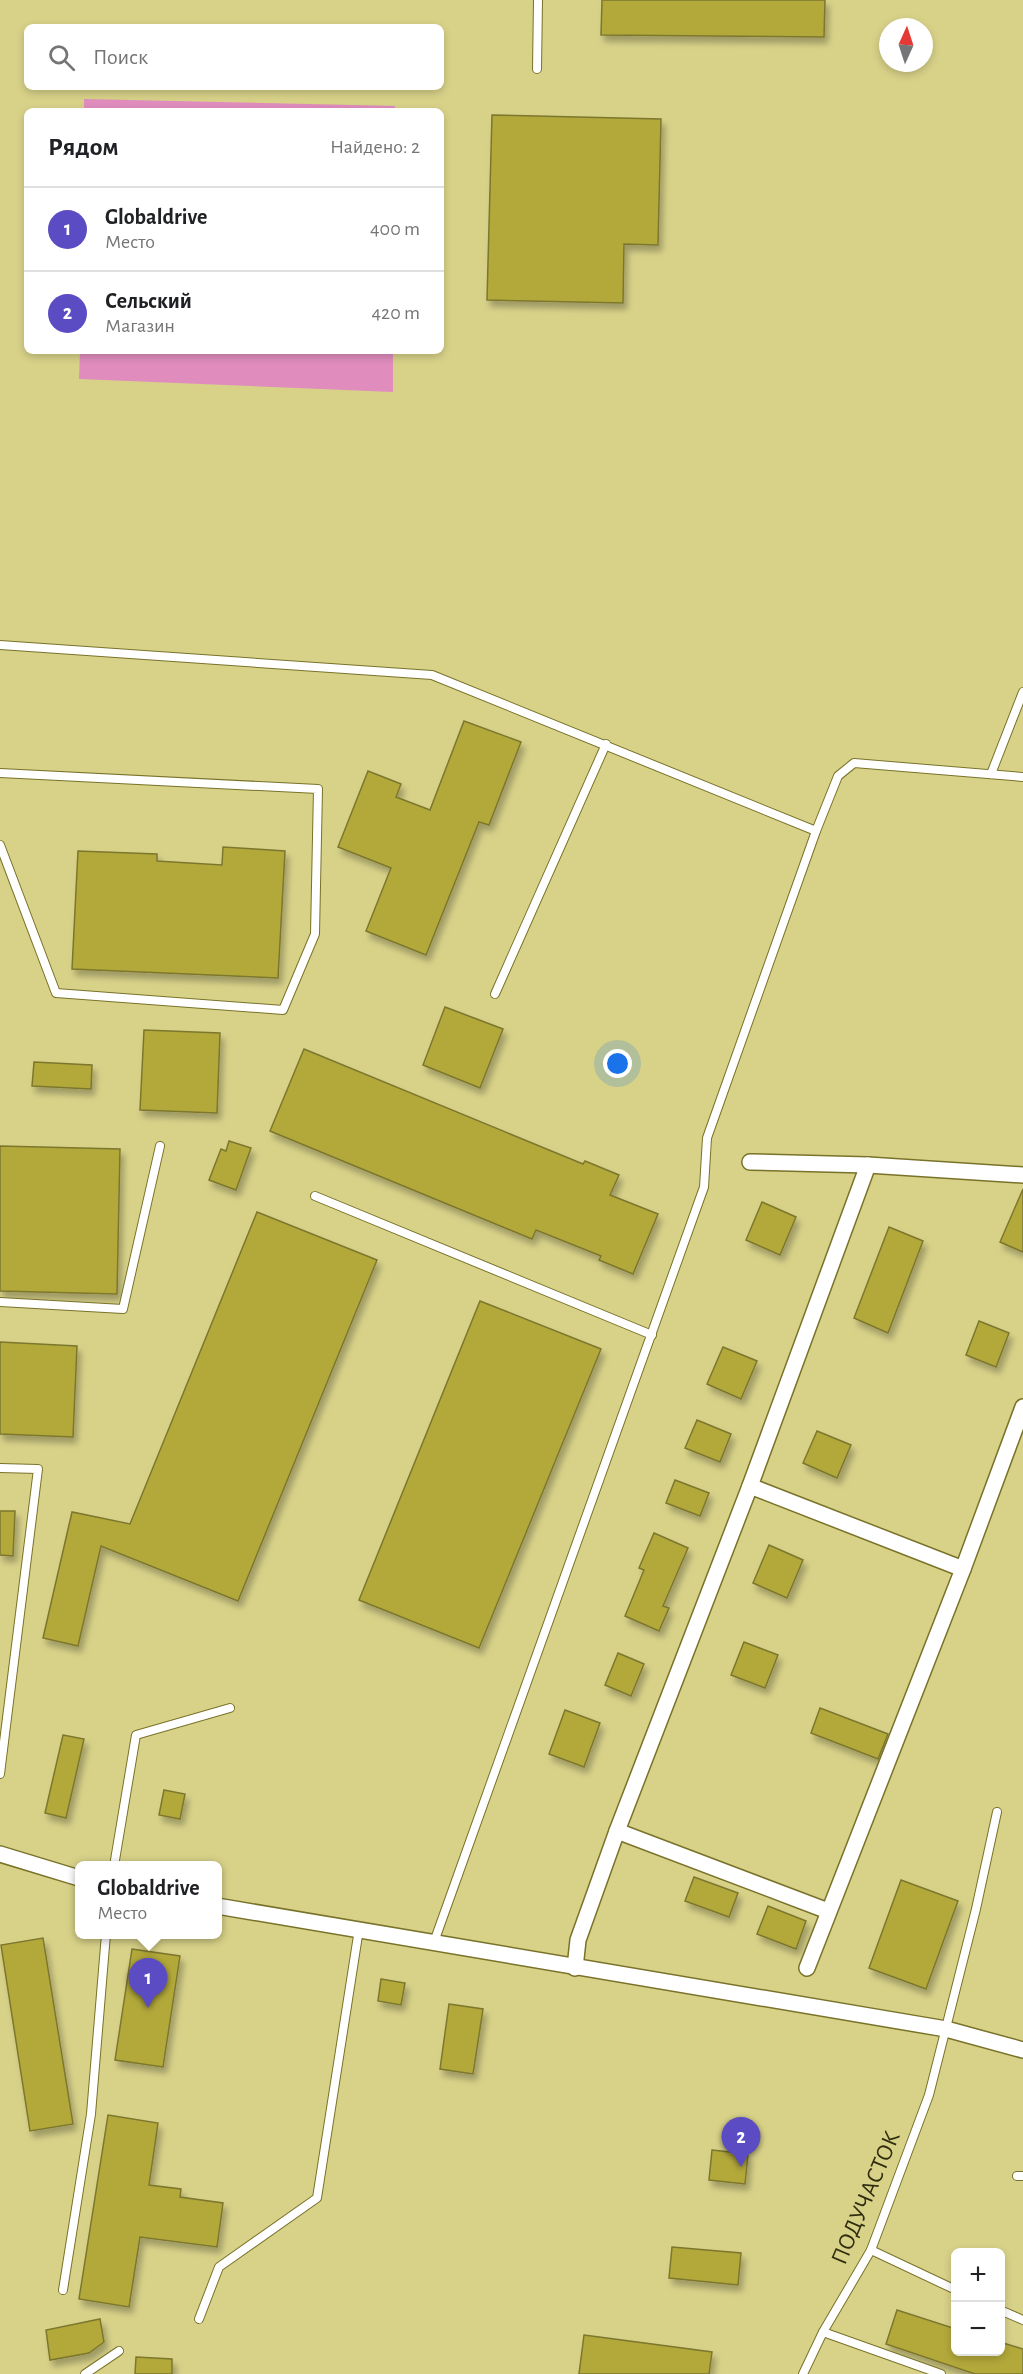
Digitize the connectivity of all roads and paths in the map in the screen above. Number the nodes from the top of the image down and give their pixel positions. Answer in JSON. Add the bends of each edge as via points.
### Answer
{"nodes":[{"id":1,"x":538,"y":0,"type":"edge"},
{"id":2,"x":537,"y":69,"type":"dead end"},
{"id":3,"x":0,"y":645,"type":"edge"},
{"id":4,"x":1023,"y":692,"type":"edge"},
{"id":5,"x":606,"y":744,"type":"junction"},
{"id":6,"x":0,"y":773,"type":"edge"},
{"id":7,"x":991,"y":774,"type":"junction"},
{"id":8,"x":1023,"y":777,"type":"edge"},
{"id":9,"x":816,"y":831,"type":"junction"},
{"id":10,"x":0,"y":845,"type":"edge"},
{"id":11,"x":495,"y":994,"type":"dead end"},
{"id":12,"x":160,"y":1146,"type":"dead end"},
{"id":13,"x":750,"y":1162,"type":"dead end"},
{"id":14,"x":868,"y":1165,"type":"junction"},
{"id":15,"x":1023,"y":1175,"type":"edge"},
{"id":16,"x":315,"y":1196,"type":"dead end"},
{"id":17,"x":0,"y":1302,"type":"edge"},
{"id":18,"x":652,"y":1335,"type":"junction"},
{"id":19,"x":1023,"y":1407,"type":"edge"},
{"id":20,"x":0,"y":1468,"type":"edge"},
{"id":21,"x":750,"y":1486,"type":"junction"},
{"id":22,"x":963,"y":1569,"type":"junction"},
{"id":23,"x":230,"y":1708,"type":"dead end"},
{"id":24,"x":0,"y":1774,"type":"edge"},
{"id":25,"x":997,"y":1812,"type":"dead end"},
{"id":26,"x":617,"y":1831,"type":"junction"},
{"id":27,"x":0,"y":1854,"type":"edge"},
{"id":28,"x":115,"y":1861,"type":"edge"},
{"id":29,"x":75,"y":1877,"type":"edge"},
{"id":30,"x":222,"y":1907,"type":"edge"},
{"id":31,"x":828,"y":1911,"type":"junction"},
{"id":32,"x":359,"y":1929,"type":"junction"},
{"id":33,"x":106,"y":1939,"type":"edge"},
{"id":34,"x":434,"y":1942,"type":"junction"},
{"id":35,"x":575,"y":1968,"type":"junction"},
{"id":36,"x":807,"y":1968,"type":"dead end"},
{"id":37,"x":946,"y":2029,"type":"junction"},
{"id":38,"x":1023,"y":2050,"type":"edge"},
{"id":39,"x":871,"y":2250,"type":"junction"},
{"id":40,"x":951,"y":2288,"type":"edge"},
{"id":41,"x":63,"y":2290,"type":"dead end"},
{"id":42,"x":1005,"y":2312,"type":"edge"},
{"id":43,"x":199,"y":2319,"type":"dead end"},
{"id":44,"x":1023,"y":2320,"type":"edge"},
{"id":45,"x":823,"y":2332,"type":"junction"},
{"id":46,"x":119,"y":2351,"type":"dead end"},
{"id":47,"x":85,"y":2374,"type":"edge"},
{"id":48,"x":803,"y":2374,"type":"edge"},
{"id":49,"x":941,"y":2374,"type":"edge"}],
"edges":[{"from":1,"to":2,"type":"lane"},
{"from":3,"to":5,"type":"lane","via":[[432,675]]},
{"from":4,"to":7,"type":"lane"},
{"from":5,"to":9,"type":"lane"},
{"from":5,"to":11,"type":"lane"},
{"from":6,"to":10,"type":"lane","via":[[318,789],[315,934],[283,1010],[56,993]]},
{"from":7,"to":8,"type":"lane"},
{"from":7,"to":9,"type":"lane","via":[[854,763],[838,776]]},
{"from":9,"to":18,"type":"lane","via":[[707,1138],[704,1187]]},
{"from":12,"to":17,"type":"lane","via":[[123,1309]]},
{"from":13,"to":14,"type":"street"},
{"from":14,"to":15,"type":"street"},
{"from":14,"to":21,"type":"street"},
{"from":16,"to":18,"type":"lane"},
{"from":18,"to":34,"type":"lane"},
{"from":19,"to":22,"type":"street"},
{"from":20,"to":24,"type":"lane","via":[[38,1469]]},
{"from":21,"to":22,"type":"street"},
{"from":21,"to":26,"type":"street"},
{"from":22,"to":31,"type":"street"},
{"from":23,"to":28,"type":"lane","via":[[136,1735]]},
{"from":25,"to":37,"type":"lane","name":"ПОДУЧАСТОК"},
{"from":26,"to":31,"type":"street"},
{"from":26,"to":35,"type":"street","via":[[578,1940]]},
{"from":27,"to":29,"type":"street"},
{"from":30,"to":32,"type":"street"},
{"from":31,"to":36,"type":"street"},
{"from":32,"to":34,"type":"street"},
{"from":32,"to":43,"type":"lane","via":[[317,2198],[219,2266]]},
{"from":33,"to":41,"type":"lane","via":[[91,2114]]},
{"from":34,"to":35,"type":"street"},
{"from":35,"to":37,"type":"street"},
{"from":37,"to":38,"type":"street"},
{"from":37,"to":39,"type":"lane","name":"ПОДУЧАСТОК","via":[[929,2095]]},
{"from":39,"to":40,"type":"lane"},
{"from":39,"to":45,"type":"lane","name":"ПОДУЧАСТОК"},
{"from":42,"to":44,"type":"lane"},
{"from":45,"to":48,"type":"lane","name":"ПОДУЧАСТОК"},
{"from":45,"to":49,"type":"lane"},
{"from":46,"to":47,"type":"lane"}]}
